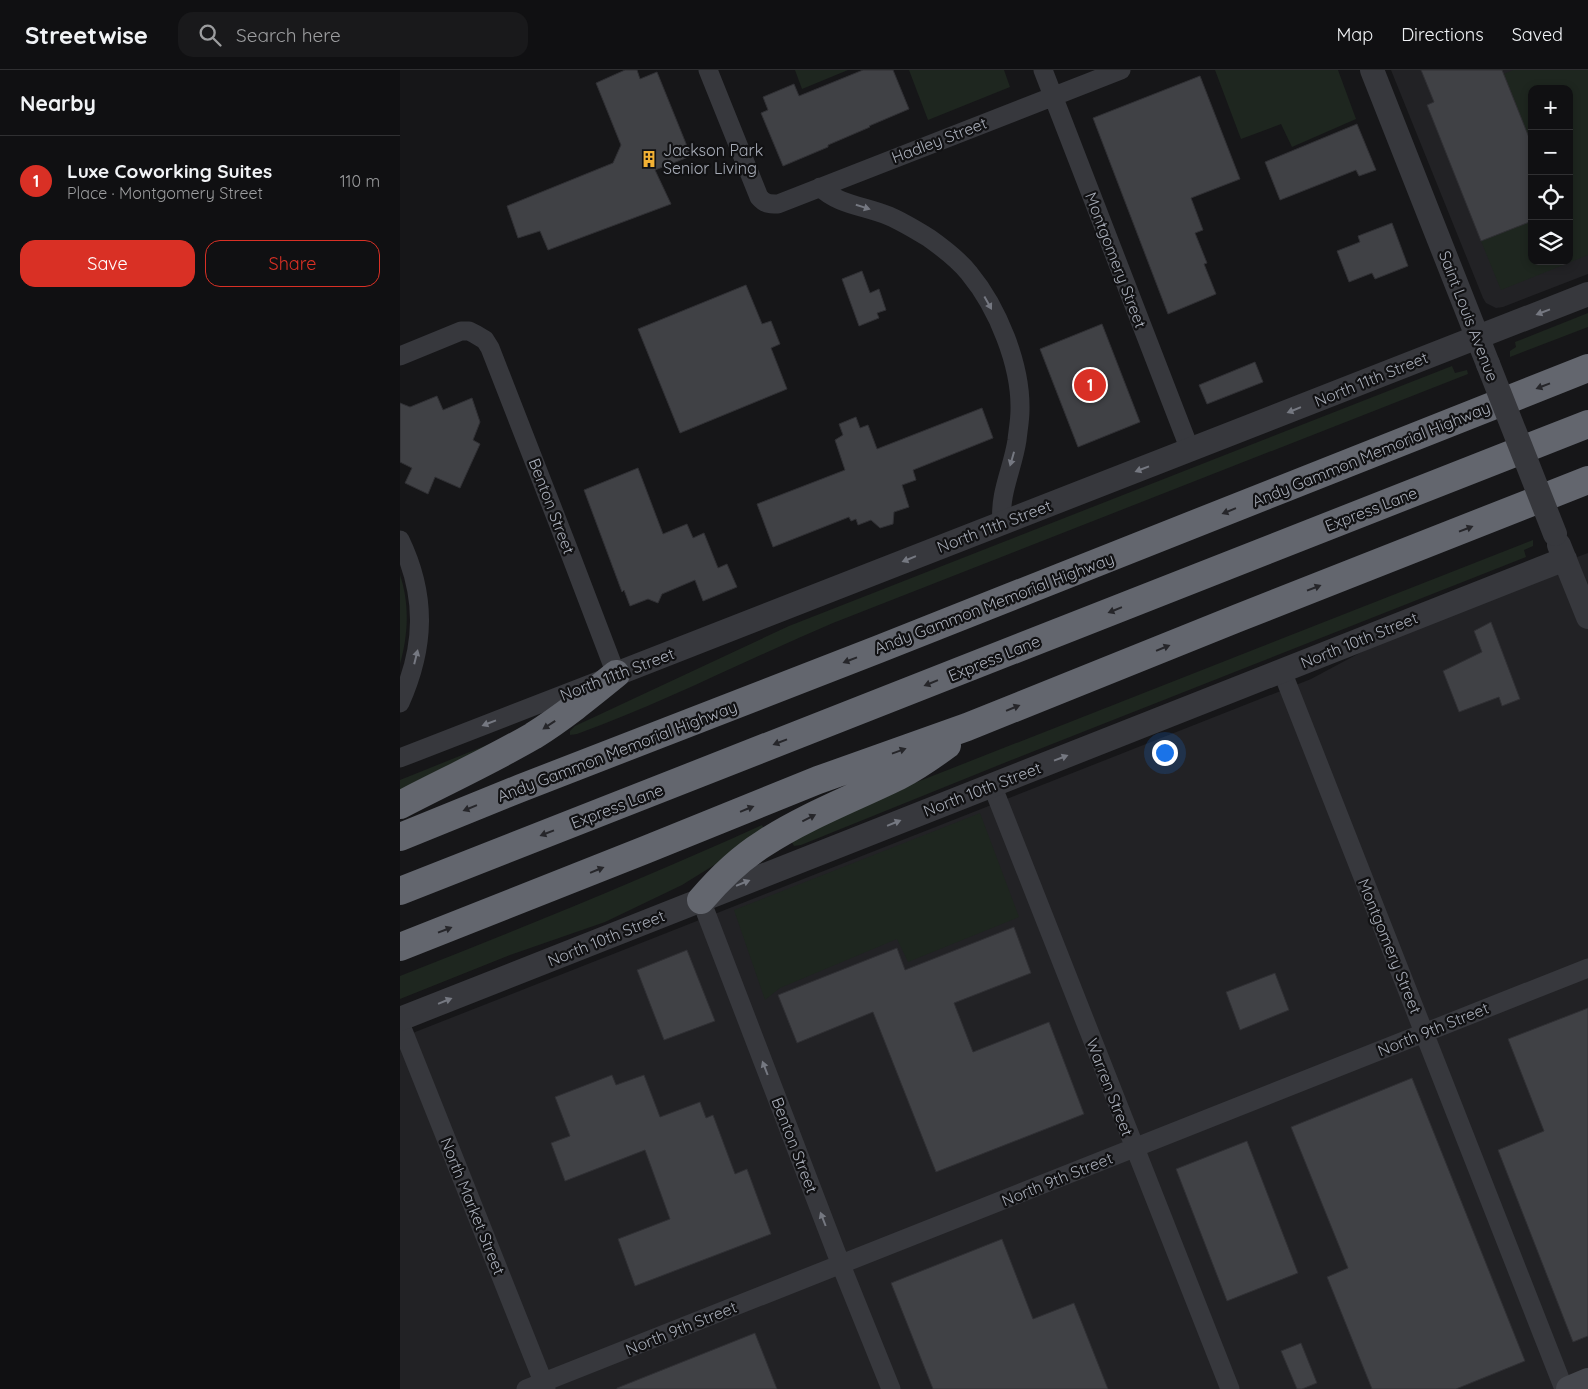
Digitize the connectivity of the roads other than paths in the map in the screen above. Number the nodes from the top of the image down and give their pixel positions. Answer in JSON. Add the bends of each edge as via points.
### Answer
{"nodes":[{"id":1,"x":708,"y":70,"type":"edge"},
{"id":2,"x":1043,"y":70,"type":"edge"},
{"id":3,"x":1121,"y":70,"type":"edge"},
{"id":4,"x":1372,"y":70,"type":"edge"},
{"id":5,"x":1052,"y":96,"type":"junction"},
{"id":6,"x":820,"y":187,"type":"junction"},
{"id":7,"x":1588,"y":294,"type":"edge"},
{"id":8,"x":1478,"y":337,"type":"junction"},
{"id":9,"x":400,"y":356,"type":"edge"},
{"id":10,"x":1588,"y":368,"type":"edge"},
{"id":11,"x":1588,"y":424,"type":"edge"},
{"id":12,"x":1190,"y":450,"type":"junction"},
{"id":13,"x":1588,"y":480,"type":"edge"},
{"id":14,"x":1002,"y":522,"type":"junction"},
{"id":15,"x":400,"y":540,"type":"edge"},
{"id":16,"x":1565,"y":559,"type":"junction"},
{"id":17,"x":1588,"y":618,"type":"edge"},
{"id":18,"x":1282,"y":671,"type":"junction"},
{"id":19,"x":616,"y":674,"type":"junction"},
{"id":20,"x":400,"y":703,"type":"edge"},
{"id":21,"x":968,"y":727,"type":"junction"},
{"id":22,"x":400,"y":758,"type":"edge"},
{"id":23,"x":992,"y":785,"type":"junction"},
{"id":24,"x":400,"y":805,"type":"edge"},
{"id":25,"x":400,"y":837,"type":"edge"},
{"id":26,"x":400,"y":891,"type":"edge"},
{"id":27,"x":701,"y":900,"type":"junction"},
{"id":28,"x":400,"y":947,"type":"edge"},
{"id":29,"x":1588,"y":968,"type":"edge"},
{"id":30,"x":400,"y":1019,"type":"edge"},
{"id":31,"x":400,"y":1024,"type":"edge"},
{"id":32,"x":1424,"y":1033,"type":"junction"},
{"id":33,"x":1134,"y":1148,"type":"junction"},
{"id":34,"x":841,"y":1265,"type":"junction"},
{"id":35,"x":1588,"y":1381,"type":"edge"},
{"id":36,"x":538,"y":1387,"type":"edge"},
{"id":37,"x":891,"y":1389,"type":"edge"},
{"id":38,"x":1230,"y":1389,"type":"edge"},
{"id":39,"x":1564,"y":1389,"type":"edge"},
{"id":40,"x":1569,"y":1389,"type":"edge"}],
"edges":[{"from":1,"to":6,"type":"street","name":"Hadley Street","via":[[764,203],[778,204]]},
{"from":2,"to":5,"type":"street","name":"Montgomery Street"},
{"from":3,"to":5,"type":"street","name":"Hadley Street"},
{"from":4,"to":8,"type":"street","name":"Saint Louis Avenue"},
{"from":5,"to":6,"type":"street","name":"Hadley Street"},
{"from":5,"to":12,"type":"street","name":"Montgomery Street"},
{"from":6,"to":14,"type":"street","one_way":true,"via":[[833,198],[890,216],[944,248],[969,272],[1000,324],[1012,354],[1020,410],[1017,443],[1003,496]]},
{"from":7,"to":8,"type":"street","name":"North 11th Street","one_way":true},
{"from":8,"to":12,"type":"street","name":"North 11th Street","one_way":true},
{"from":8,"to":16,"type":"street","name":"Saint Louis Avenue","bridge":true},
{"from":9,"to":19,"type":"street","name":"Benton Street","via":[[461,331],[469,331],[485,340]]},
{"from":10,"to":25,"type":"highway","name":"Andy Gammon Memorial Highway","one_way":true},
{"from":11,"to":26,"type":"highway","name":"Express Lane","one_way":true},
{"from":12,"to":14,"type":"street","name":"North 11th Street","one_way":true},
{"from":21,"to":13,"type":"highway","one_way":true},
{"from":14,"to":19,"type":"street","name":"North 11th Street","one_way":true},
{"from":20,"to":15,"type":"street","one_way":true,"via":[[417,653],[421,624],[409,558]]},
{"from":16,"to":17,"type":"street","name":"Saint Louis Avenue"},
{"from":16,"to":18,"type":"street","name":"North 10th Street"},
{"from":23,"to":18,"type":"street","name":"North 10th Street","one_way":true},
{"from":18,"to":32,"type":"street","name":"Montgomery Street"},
{"from":19,"to":22,"type":"street","name":"North 11th Street","one_way":true},
{"from":19,"to":24,"type":"highway","one_way":true,"via":[[572,710],[534,735]]},
{"from":27,"to":21,"type":"highway","one_way":true,"via":[[717,881],[763,844],[801,822],[900,775]]},
{"from":28,"to":21,"type":"highway","one_way":true,"via":[[818,780]]},
{"from":27,"to":23,"type":"street","name":"North 10th Street","one_way":true},
{"from":23,"to":33,"type":"street","name":"Warren Street"},
{"from":30,"to":27,"type":"street","name":"North 10th Street","one_way":true},
{"from":34,"to":27,"type":"street","name":"Benton Street","one_way":true},
{"from":29,"to":32,"type":"street","name":"North 9th Street"},
{"from":31,"to":36,"type":"street","name":"North Market Street"},
{"from":32,"to":33,"type":"street","name":"North 9th Street"},
{"from":32,"to":39,"type":"street","name":"Montgomery Street"},
{"from":33,"to":34,"type":"street","name":"North 9th Street"},
{"from":33,"to":38,"type":"street","name":"Warren Street"},
{"from":34,"to":36,"type":"street","name":"North 9th Street"},
{"from":34,"to":37,"type":"street","name":"Benton Street"},
{"from":35,"to":40,"type":"main road"}]}
